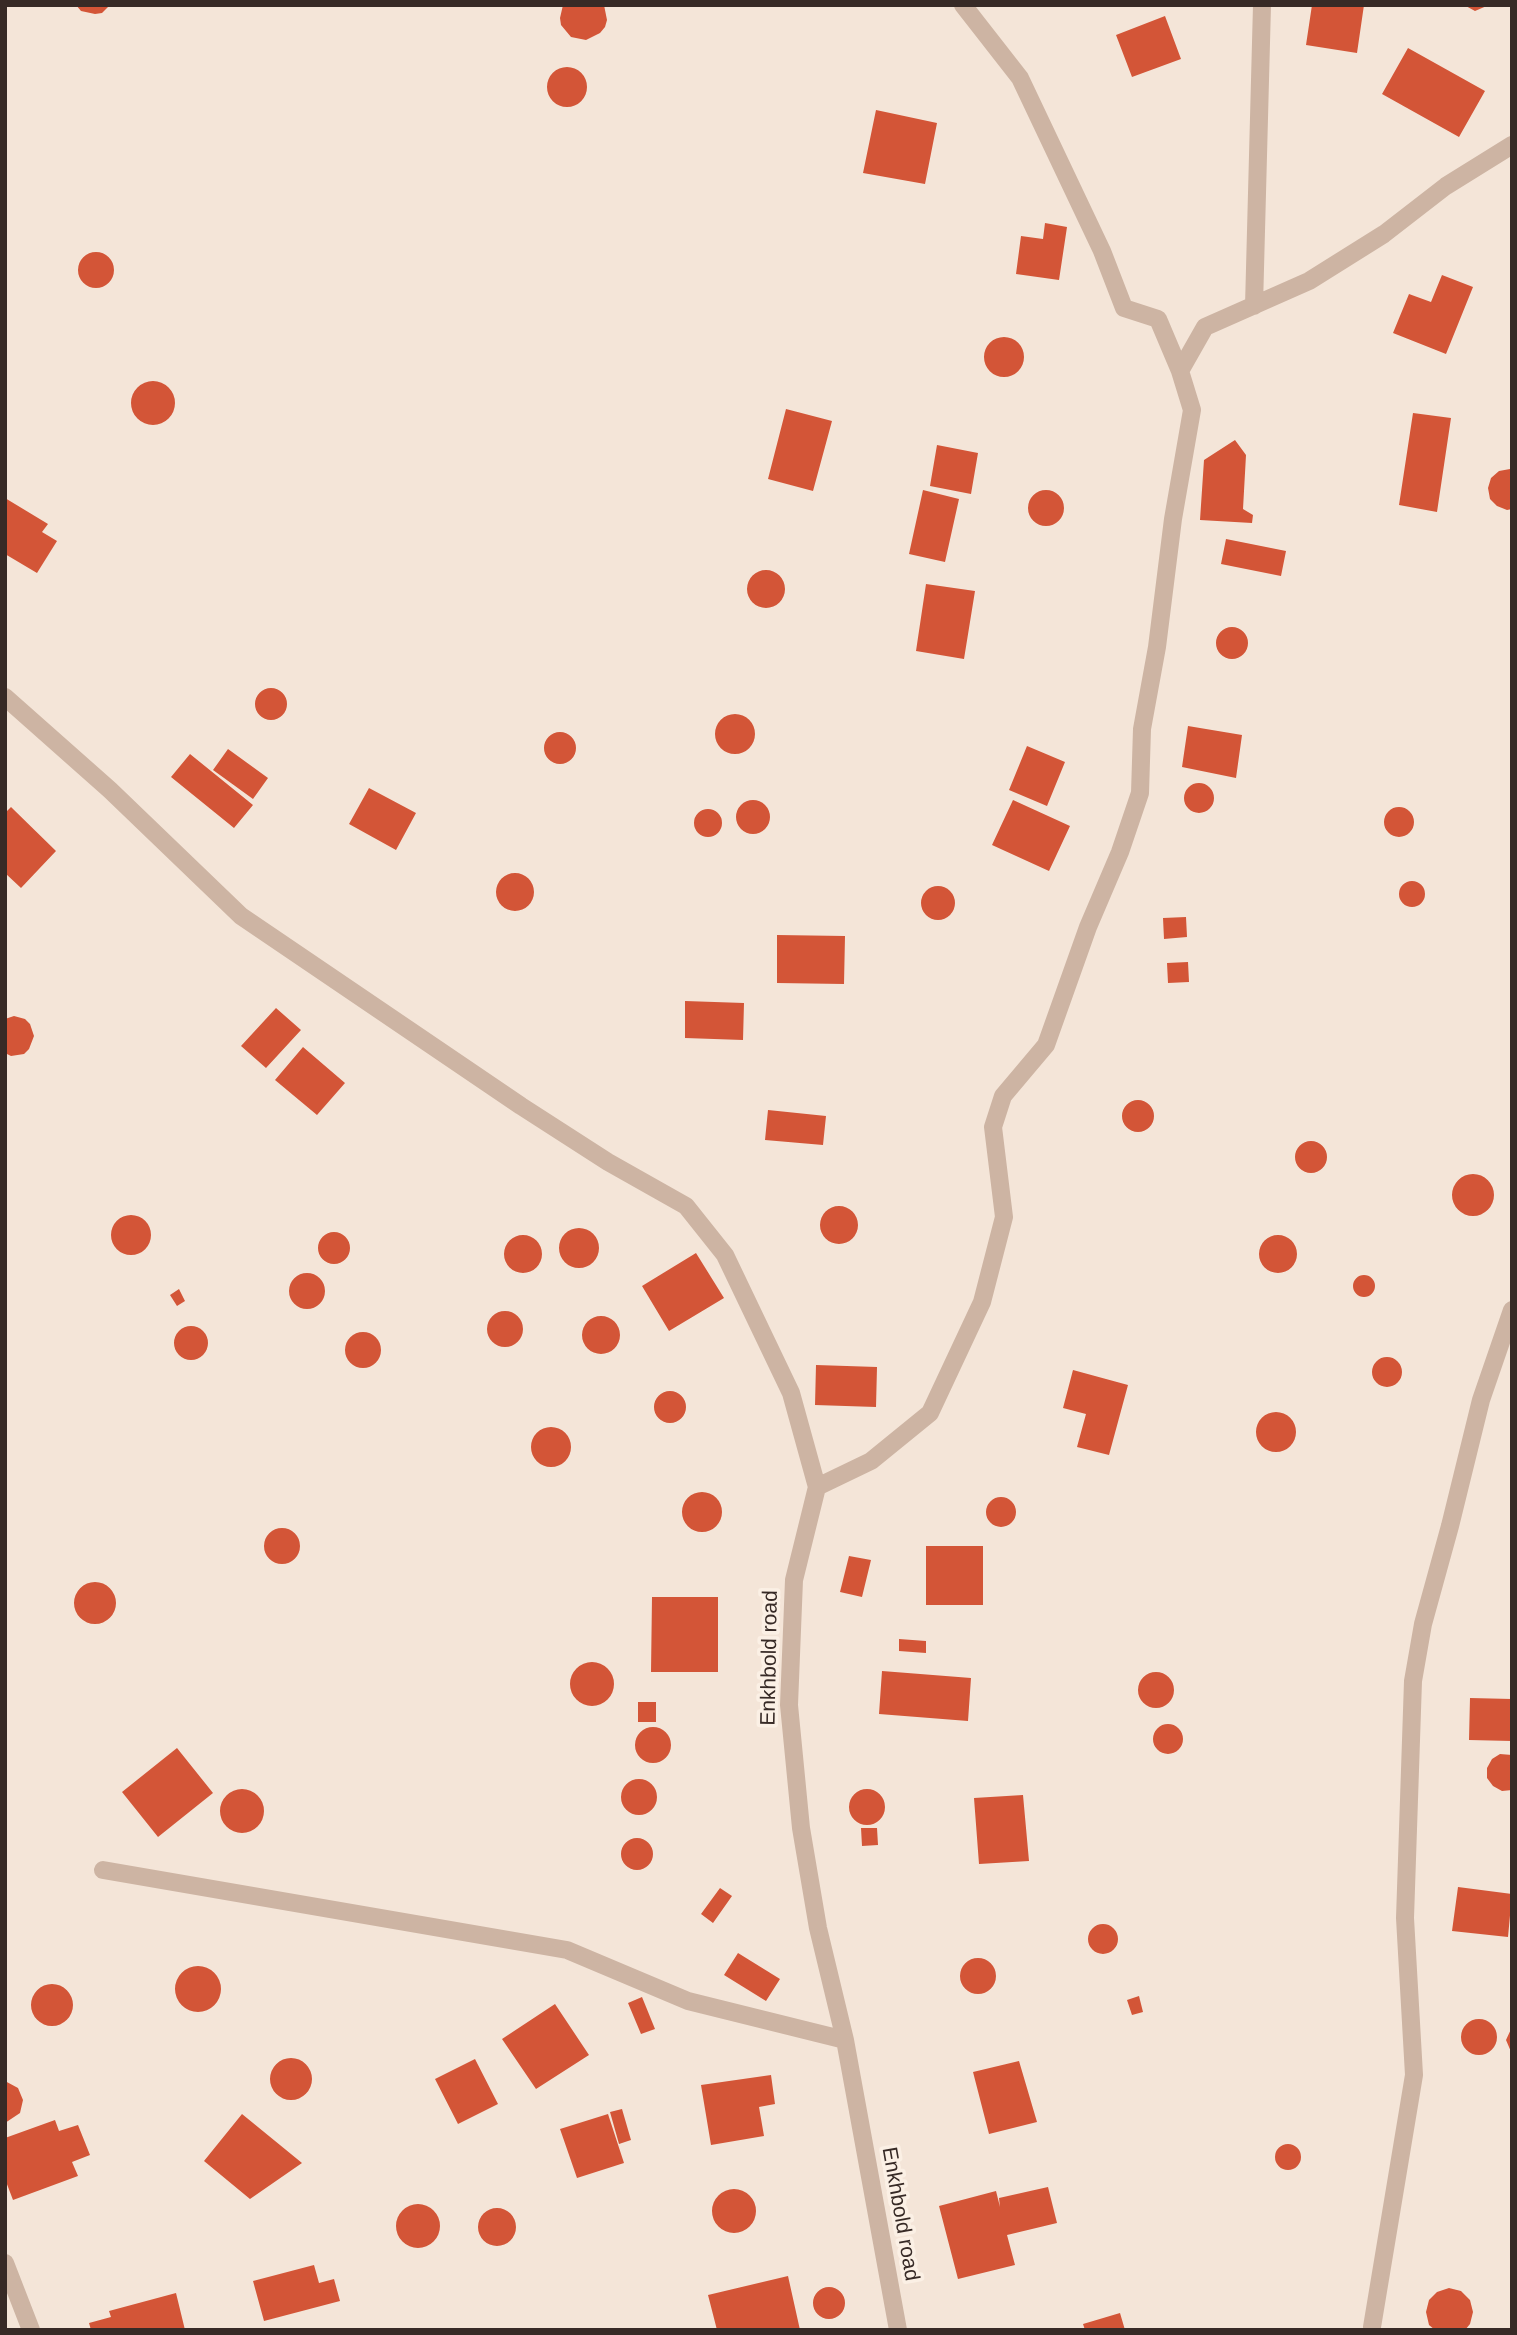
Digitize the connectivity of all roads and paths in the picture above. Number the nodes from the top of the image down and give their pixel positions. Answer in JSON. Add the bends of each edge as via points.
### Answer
{"nodes":[{"id":1,"x":962,"y":5,"type":"edge"},
{"id":2,"x":1262,"y":5,"type":"edge"},
{"id":3,"x":1512,"y":145,"type":"edge"},
{"id":4,"x":1254,"y":306,"type":"junction"},
{"id":5,"x":1180,"y":371,"type":"junction"},
{"id":6,"x":5,"y":697,"type":"edge"},
{"id":7,"x":1512,"y":1310,"type":"edge"},
{"id":8,"x":817,"y":1487,"type":"junction"},
{"id":9,"x":103,"y":1870,"type":"dead end"},
{"id":10,"x":845,"y":2040,"type":"junction"},
{"id":11,"x":5,"y":2263,"type":"edge"},
{"id":12,"x":1372,"y":2327,"type":"dead end"},
{"id":13,"x":31,"y":2330,"type":"edge"},
{"id":14,"x":898,"y":2330,"type":"edge"}],
"edges":[{"from":1,"to":5,"type":"street","via":[[1020,78],[1124,308],[1158,319]]},
{"from":2,"to":4,"type":"street"},
{"from":3,"to":4,"type":"street","via":[[1309,281]]},
{"from":4,"to":5,"type":"street","via":[[1205,327]]},
{"from":5,"to":8,"type":"street","via":[[1192,410],[1142,729],[1140,793],[1046,1045],[1003,1096],[993,1127],[1004,1217],[982,1301],[930,1413],[871,1461]]},
{"from":6,"to":8,"type":"street","name":"Enkhbold road","via":[[241,916],[521,1106],[686,1206],[725,1255],[791,1393]]},
{"from":7,"to":12,"type":"street","via":[[1482,1400],[1423,1624],[1413,1681],[1405,1919],[1414,2075]]},
{"from":8,"to":10,"type":"street","name":"Enkhbold road","via":[[794,1580],[789,1706],[801,1829],[818,1928]]},
{"from":9,"to":10,"type":"street","via":[[567,1950],[688,2001]]},
{"from":10,"to":14,"type":"street","name":"Enkhbold road"},
{"from":11,"to":13,"type":"street"}]}
